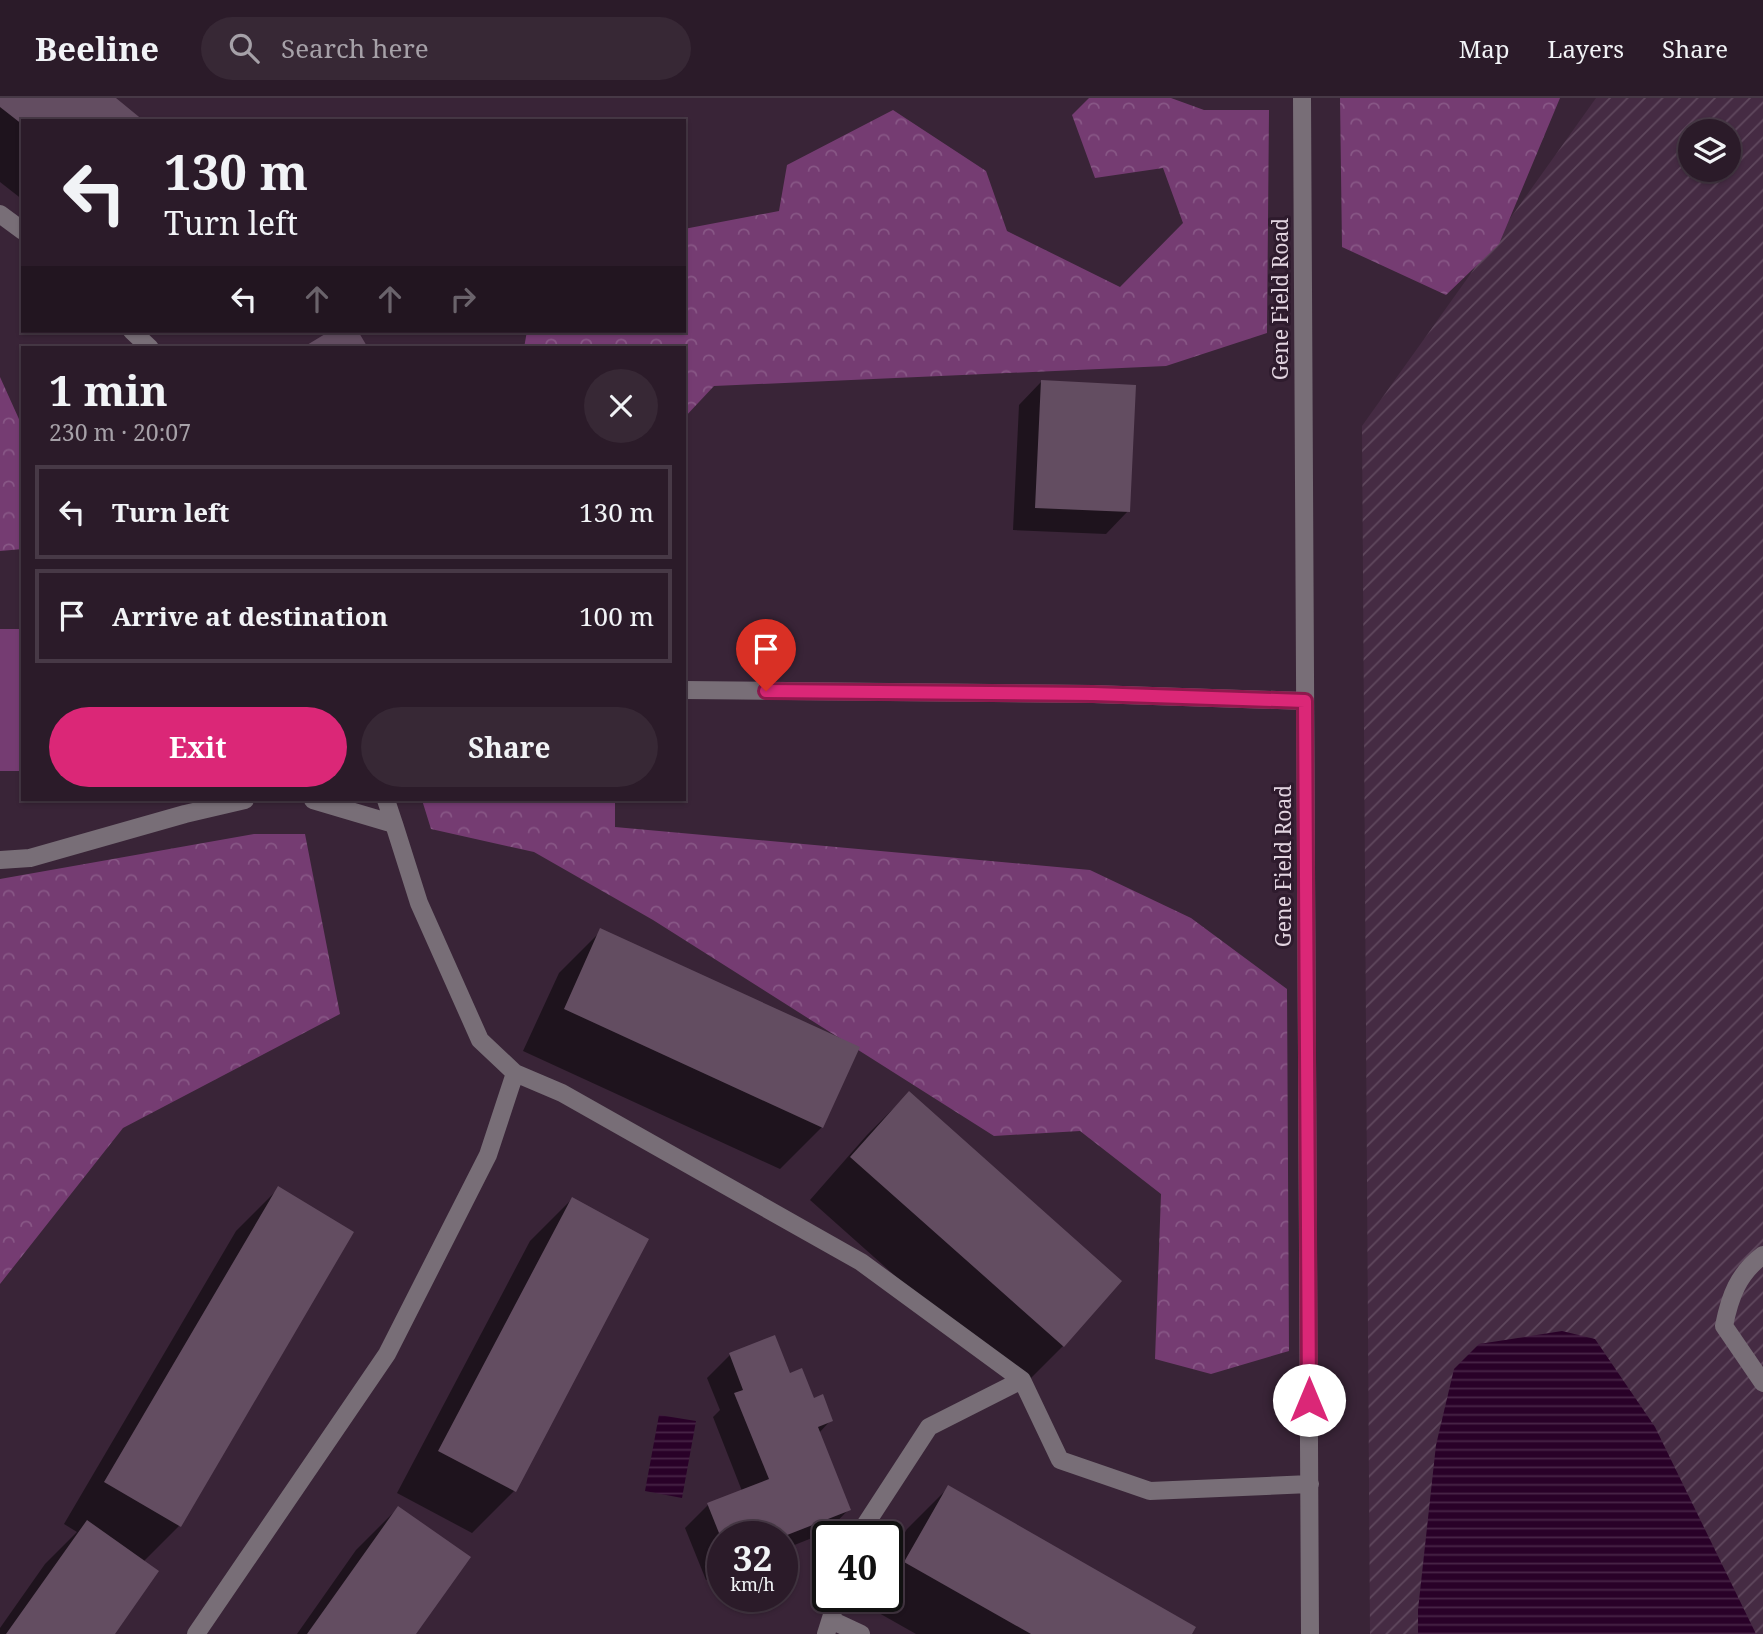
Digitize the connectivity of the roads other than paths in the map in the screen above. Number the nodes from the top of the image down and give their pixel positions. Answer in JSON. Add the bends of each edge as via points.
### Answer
{"nodes":[{"id":1,"x":1302,"y":98,"type":"edge"},
{"id":2,"x":0,"y":214,"type":"edge"},
{"id":3,"x":21,"y":230,"type":"edge"},
{"id":4,"x":134,"y":333,"type":"edge"},
{"id":5,"x":148,"y":346,"type":"edge"},
{"id":6,"x":686,"y":690,"type":"edge"},
{"id":7,"x":1305,"y":701,"type":"junction"},
{"id":8,"x":241,"y":801,"type":"edge"},
{"id":9,"x":316,"y":801,"type":"edge"},
{"id":10,"x":386,"y":801,"type":"edge"},
{"id":11,"x":394,"y":824,"type":"junction"},
{"id":12,"x":0,"y":860,"type":"edge"},
{"id":13,"x":515,"y":1073,"type":"junction"},
{"id":14,"x":1763,"y":1255,"type":"edge"},
{"id":15,"x":1022,"y":1380,"type":"junction"},
{"id":16,"x":1763,"y":1383,"type":"edge"},
{"id":17,"x":1310,"y":1484,"type":"junction"},
{"id":18,"x":868,"y":1521,"type":"edge"},
{"id":19,"x":828,"y":1627,"type":"edge"},
{"id":20,"x":196,"y":1634,"type":"edge"},
{"id":21,"x":861,"y":1634,"type":"edge"},
{"id":22,"x":1310,"y":1634,"type":"edge"}],
"edges":[{"from":1,"to":7,"type":"street","name":"Gene Field Road"},
{"from":2,"to":3,"type":"street"},
{"from":4,"to":5,"type":"street"},
{"from":6,"to":7,"type":"street"},
{"from":7,"to":17,"type":"street","name":"Gene Field Road"},
{"from":8,"to":12,"type":"street","via":[[30,858]]},
{"from":9,"to":11,"type":"street"},
{"from":10,"to":11,"type":"street"},
{"from":11,"to":13,"type":"street","via":[[419,903],[469,1018],[480,1040]]},
{"from":13,"to":15,"type":"street","via":[[562,1093],[861,1262]]},
{"from":13,"to":20,"type":"street","via":[[488,1155],[387,1354]]},
{"from":14,"to":16,"type":"street","via":[[1749,1266],[1729,1299],[1724,1326]]},
{"from":15,"to":17,"type":"street","via":[[1060,1460],[1150,1491]]},
{"from":15,"to":18,"type":"street","via":[[929,1427]]},
{"from":17,"to":22,"type":"street","name":"Gene Field Road"},
{"from":19,"to":21,"type":"street"}]}
